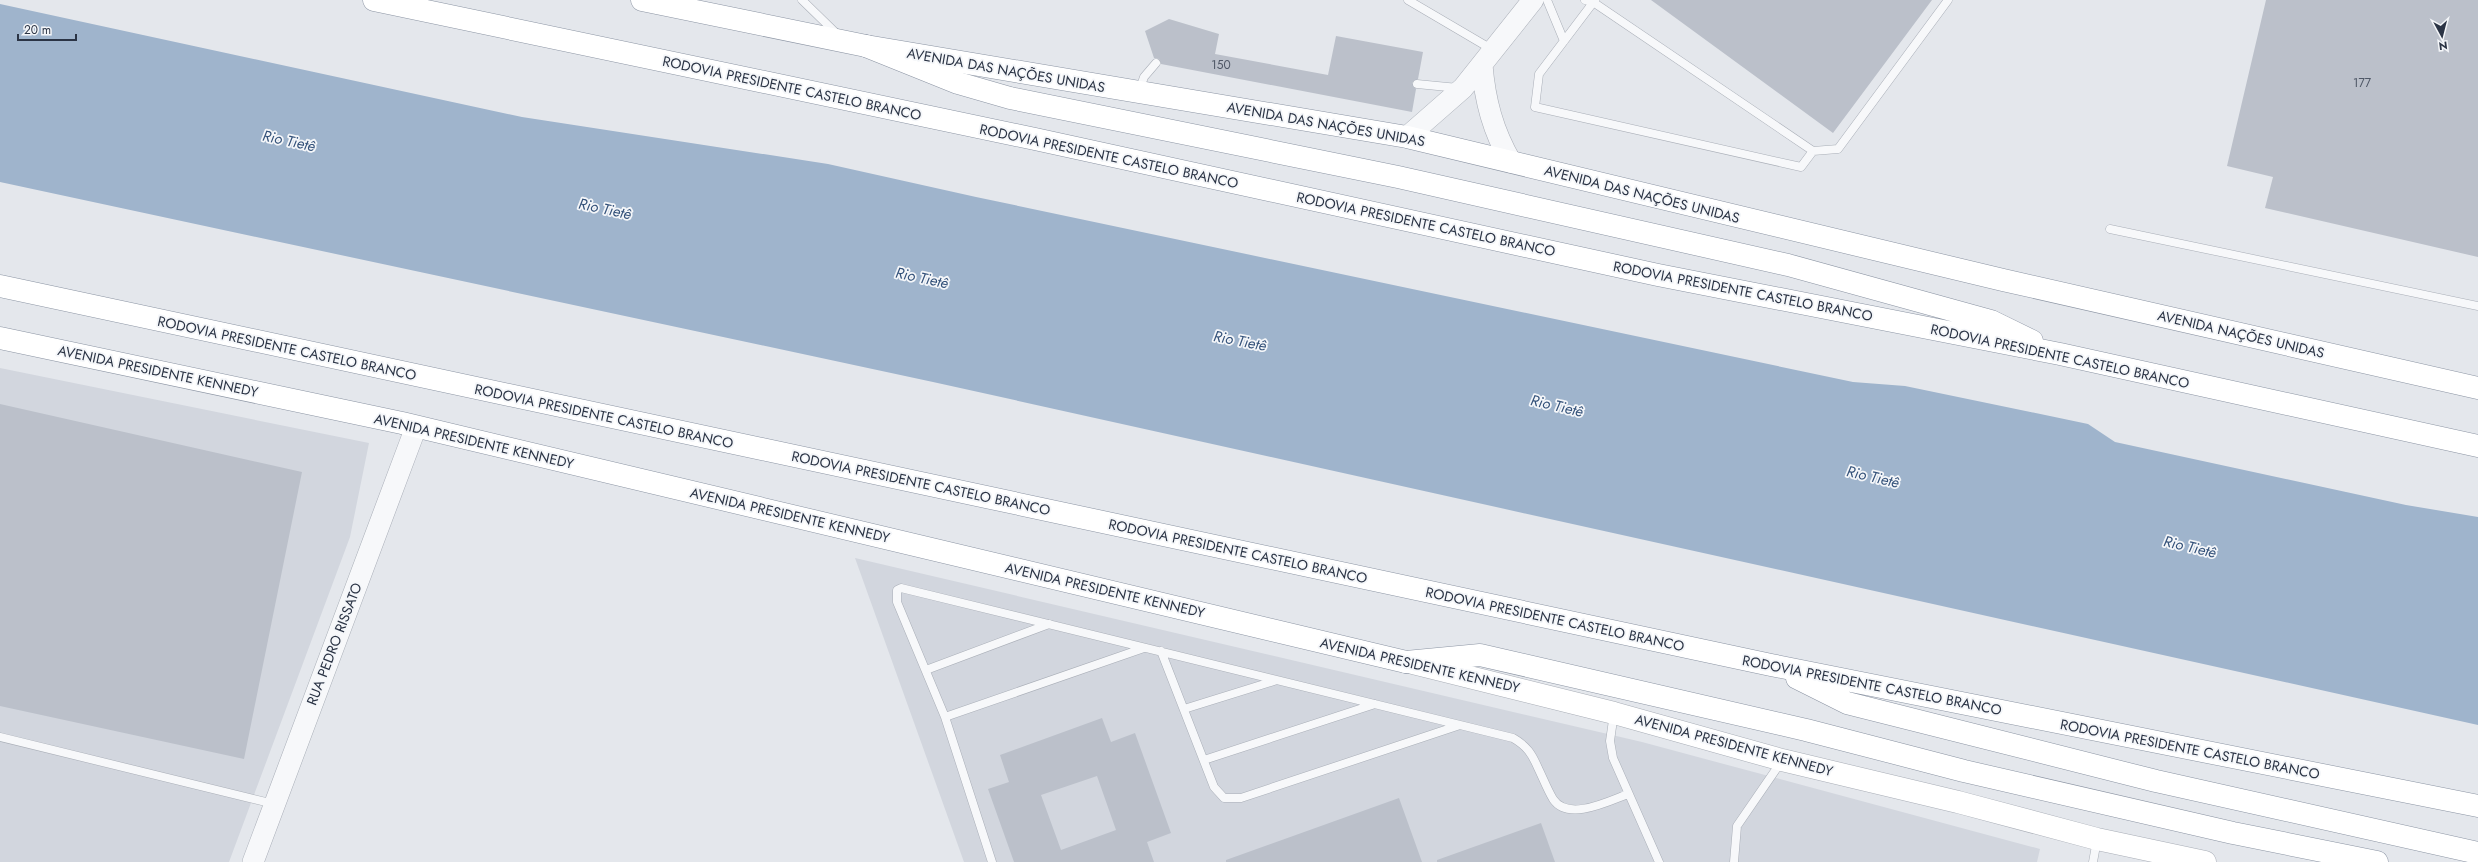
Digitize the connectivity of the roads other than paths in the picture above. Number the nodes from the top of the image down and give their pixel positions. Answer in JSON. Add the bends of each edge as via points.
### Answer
{"nodes":[{"id":1,"x":374,"y":0,"type":"edge"},
{"id":2,"x":642,"y":0,"type":"edge"},
{"id":3,"x":802,"y":0,"type":"edge"},
{"id":4,"x":1408,"y":0,"type":"edge"},
{"id":5,"x":1533,"y":0,"type":"edge"},
{"id":6,"x":1547,"y":0,"type":"edge"},
{"id":7,"x":1948,"y":0,"type":"edge"},
{"id":8,"x":1591,"y":1,"type":"edge"},
{"id":9,"x":1564,"y":41,"type":"junction"},
{"id":10,"x":844,"y":42,"type":"junction"},
{"id":11,"x":866,"y":46,"type":"junction"},
{"id":12,"x":1488,"y":58,"type":"junction"},
{"id":13,"x":1156,"y":63,"type":"dead end"},
{"id":14,"x":1417,"y":84,"type":"dead end"},
{"id":15,"x":1463,"y":88,"type":"junction"},
{"id":16,"x":1138,"y":92,"type":"junction"},
{"id":17,"x":1407,"y":137,"type":"junction"},
{"id":18,"x":1813,"y":151,"type":"junction"},
{"id":19,"x":1511,"y":162,"type":"junction"},
{"id":20,"x":2110,"y":229,"type":"dead end"},
{"id":21,"x":2004,"y":280,"type":"joint"},
{"id":22,"x":0,"y":286,"type":"edge"},
{"id":23,"x":2478,"y":306,"type":"edge"},
{"id":24,"x":0,"y":338,"type":"edge"},
{"id":25,"x":2060,"y":354,"type":"junction"},
{"id":26,"x":2478,"y":388,"type":"edge"},
{"id":27,"x":416,"y":427,"type":"junction"},
{"id":28,"x":2478,"y":446,"type":"edge"},
{"id":29,"x":1050,"y":624,"type":"junction"},
{"id":30,"x":1145,"y":648,"type":"junction"},
{"id":31,"x":1161,"y":651,"type":"junction"},
{"id":32,"x":1406,"y":662,"type":"junction"},
{"id":33,"x":1771,"y":665,"type":"junction"},
{"id":34,"x":926,"y":670,"type":"junction"},
{"id":35,"x":1274,"y":680,"type":"junction"},
{"id":36,"x":1376,"y":704,"type":"junction"},
{"id":37,"x":1184,"y":709,"type":"junction"},
{"id":38,"x":1614,"y":713,"type":"junction"},
{"id":39,"x":945,"y":717,"type":"junction"},
{"id":40,"x":1461,"y":725,"type":"junction"},
{"id":41,"x":0,"y":737,"type":"edge"},
{"id":42,"x":1204,"y":760,"type":"junction"},
{"id":43,"x":1782,"y":760,"type":"junction"},
{"id":44,"x":1628,"y":794,"type":"junction"},
{"id":45,"x":274,"y":804,"type":"junction"},
{"id":46,"x":2478,"y":806,"type":"edge"},
{"id":47,"x":2097,"y":839,"type":"junction"},
{"id":48,"x":2478,"y":853,"type":"edge"},
{"id":49,"x":253,"y":862,"type":"edge"},
{"id":50,"x":992,"y":862,"type":"edge"},
{"id":51,"x":1659,"y":862,"type":"edge"},
{"id":52,"x":1734,"y":862,"type":"edge"},
{"id":53,"x":2094,"y":862,"type":"edge"},
{"id":54,"x":2205,"y":862,"type":"edge"},
{"id":55,"x":2377,"y":862,"type":"edge"}],
"edges":[{"from":1,"to":25,"type":"main road","name":"RODOVIA PRESIDENTE CASTELO BRANCO","via":[[1035,139],[1658,275]]},
{"from":2,"to":10,"type":"main road","name":"AVENIDA DAS NAÇÕES UNIDAS"},
{"from":3,"to":10,"type":"lane"},
{"from":4,"to":12,"type":"lane"},
{"from":5,"to":12,"type":"street"},
{"from":6,"to":9,"type":"lane"},
{"from":7,"to":18,"type":"lane","via":[[1838,149]]},
{"from":8,"to":9,"type":"lane"},
{"from":8,"to":18,"type":"lane"},
{"from":9,"to":18,"type":"lane","via":[[1539,74],[1535,107],[1801,167]]},
{"from":10,"to":11,"type":"main road","name":"AVENIDA DAS NAÇÕES UNIDAS"},
{"from":11,"to":16,"type":"main road","name":"AVENIDA DAS NAÇÕES UNIDAS"},
{"from":11,"to":25,"type":"main road","via":[[958,83],[1010,98],[1398,177],[1788,265],[1991,321]]},
{"from":12,"to":15,"type":"street"},
{"from":12,"to":19,"type":"street","via":[[1487,102],[1493,128]]},
{"from":13,"to":16,"type":"lane","via":[[1144,77]]},
{"from":14,"to":15,"type":"lane"},
{"from":15,"to":17,"type":"street"},
{"from":16,"to":17,"type":"main road","name":"AVENIDA DAS NAÇÕES UNIDAS"},
{"from":17,"to":19,"type":"main road","name":"AVENIDA DAS NAÇÕES UNIDAS"},
{"from":19,"to":21,"type":"main road","name":"AVENIDA DAS NAÇÕES UNIDAS"},
{"from":20,"to":23,"type":"lane"},
{"from":21,"to":26,"type":"main road","name":"AVENIDA NAÇÕES UNIDAS"},
{"from":22,"to":33,"type":"main road","name":"RODOVIA PRESIDENTE CASTELO BRANCO"},
{"from":24,"to":27,"type":"main road","name":"AVENIDA PRESIDENTE KENNEDY"},
{"from":25,"to":28,"type":"main road","name":"RODOVIA PRESIDENTE CASTELO BRANCO"},
{"from":27,"to":32,"type":"main road","name":"AVENIDA PRESIDENTE KENNEDY"},
{"from":27,"to":45,"type":"street","name":"RUA PEDRO RISSATO"},
{"from":29,"to":30,"type":"lane"},
{"from":29,"to":34,"type":"lane"},
{"from":29,"to":34,"type":"lane","via":[[901,588],[897,590],[897,602]]},
{"from":30,"to":31,"type":"lane"},
{"from":30,"to":39,"type":"lane"},
{"from":31,"to":35,"type":"lane"},
{"from":31,"to":37,"type":"lane"},
{"from":32,"to":38,"type":"main road","name":"AVENIDA PRESIDENTE KENNEDY"},
{"from":32,"to":55,"type":"main road","via":[[1480,655],[1798,728],[1971,773],[2233,833]]},
{"from":33,"to":46,"type":"main road","name":"RODOVIA PRESIDENTE CASTELO BRANCO"},
{"from":33,"to":48,"type":"main road","via":[[1847,703],[2156,781]]},
{"from":34,"to":39,"type":"lane"},
{"from":35,"to":36,"type":"lane"},
{"from":35,"to":37,"type":"lane"},
{"from":36,"to":40,"type":"lane"},
{"from":36,"to":42,"type":"lane"},
{"from":37,"to":42,"type":"lane"},
{"from":38,"to":43,"type":"main road","name":"AVENIDA PRESIDENTE KENNEDY"},
{"from":38,"to":44,"type":"lane","via":[[1610,748]]},
{"from":39,"to":50,"type":"lane"},
{"from":40,"to":42,"type":"lane","via":[[1241,798],[1224,798],[1214,787]]},
{"from":40,"to":44,"type":"lane","via":[[1513,738],[1523,744],[1530,751],[1554,800],[1566,808],[1596,805]]},
{"from":41,"to":45,"type":"lane"},
{"from":43,"to":47,"type":"main road","name":"AVENIDA PRESIDENTE KENNEDY","via":[[1958,802]]},
{"from":43,"to":52,"type":"lane","via":[[1737,826]]},
{"from":44,"to":51,"type":"lane"},
{"from":45,"to":49,"type":"street","name":"RUA PEDRO RISSATO"},
{"from":47,"to":53,"type":"lane"},
{"from":47,"to":54,"type":"main road","name":"AVENIDA PRESIDENTE KENNEDY"}]}
